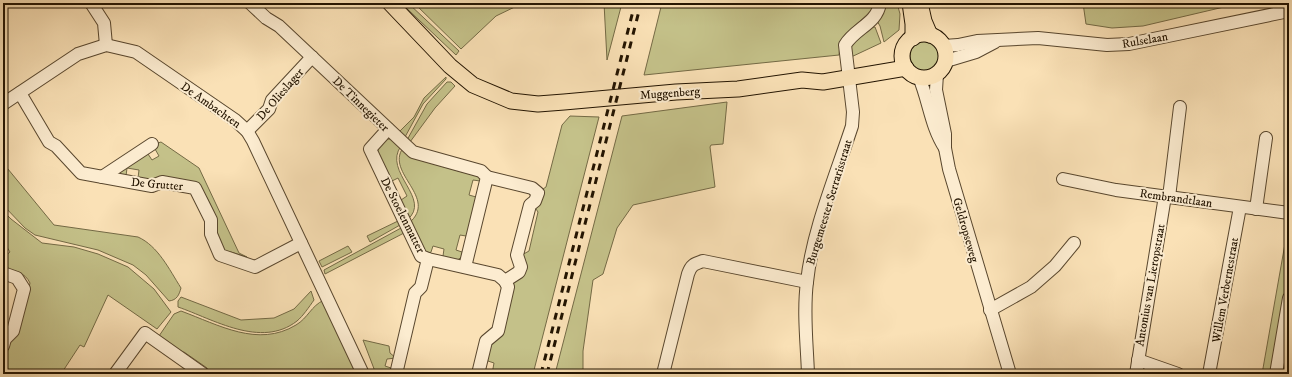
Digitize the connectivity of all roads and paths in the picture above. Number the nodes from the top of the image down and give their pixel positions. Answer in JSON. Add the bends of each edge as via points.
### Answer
{"nodes":[{"id":1,"x":91,"y":3,"type":"edge"},
{"id":2,"x":250,"y":3,"type":"edge"},
{"id":3,"x":390,"y":3,"type":"edge"},
{"id":4,"x":880,"y":3,"type":"edge"},
{"id":5,"x":910,"y":3,"type":"edge"},
{"id":6,"x":920,"y":3,"type":"edge"},
{"id":7,"x":1289,"y":11,"type":"edge"},
{"id":8,"x":930,"y":35,"type":"junction"},
{"id":9,"x":913,"y":38,"type":"junction"},
{"id":10,"x":998,"y":41,"type":"junction"},
{"id":11,"x":106,"y":45,"type":"junction"},
{"id":12,"x":944,"y":46,"type":"junction"},
{"id":13,"x":312,"y":57,"type":"junction"},
{"id":14,"x":904,"y":60,"type":"junction"},
{"id":15,"x":946,"y":61,"type":"junction"},
{"id":16,"x":848,"y":73,"type":"junction"},
{"id":17,"x":937,"y":74,"type":"junction"},
{"id":18,"x":919,"y":77,"type":"junction"},
{"id":19,"x":20,"y":93,"type":"junction"},
{"id":20,"x":3,"y":104,"type":"edge"},
{"id":21,"x":1180,"y":107,"type":"dead end"},
{"id":22,"x":388,"y":130,"type":"junction"},
{"id":23,"x":247,"y":131,"type":"junction"},
{"id":24,"x":1266,"y":138,"type":"dead end"},
{"id":25,"x":152,"y":144,"type":"dead end"},
{"id":26,"x":945,"y":148,"type":"junction"},
{"id":27,"x":102,"y":177,"type":"junction"},
{"id":28,"x":487,"y":177,"type":"junction"},
{"id":29,"x":1063,"y":179,"type":"dead end"},
{"id":30,"x":1167,"y":197,"type":"junction"},
{"id":31,"x":1240,"y":207,"type":"junction"},
{"id":32,"x":1256,"y":209,"type":"junction"},
{"id":33,"x":1289,"y":213,"type":"edge"},
{"id":34,"x":302,"y":243,"type":"junction"},
{"id":35,"x":1074,"y":243,"type":"dead end"},
{"id":36,"x":428,"y":259,"type":"junction"},
{"id":37,"x":465,"y":267,"type":"junction"},
{"id":38,"x":3,"y":274,"type":"edge"},
{"id":39,"x":505,"y":281,"type":"junction"},
{"id":40,"x":807,"y":282,"type":"junction"},
{"id":41,"x":1289,"y":298,"type":"edge"},
{"id":42,"x":990,"y":310,"type":"junction"},
{"id":43,"x":3,"y":346,"type":"edge"},
{"id":44,"x":1138,"y":360,"type":"junction"},
{"id":45,"x":1281,"y":369,"type":"edge"},
{"id":46,"x":115,"y":374,"type":"edge"},
{"id":47,"x":203,"y":374,"type":"edge"},
{"id":48,"x":363,"y":374,"type":"edge"},
{"id":49,"x":396,"y":374,"type":"edge"},
{"id":50,"x":478,"y":374,"type":"edge"},
{"id":51,"x":663,"y":374,"type":"edge"},
{"id":52,"x":808,"y":374,"type":"edge"},
{"id":53,"x":1010,"y":374,"type":"edge"},
{"id":54,"x":1136,"y":374,"type":"edge"},
{"id":55,"x":1178,"y":374,"type":"edge"},
{"id":56,"x":1210,"y":374,"type":"edge"}],
"edges":[{"from":1,"to":11,"type":"street","via":[[104,23]]},
{"from":2,"to":13,"type":"street","name":"De Tinnegieter"},
{"from":3,"to":16,"type":"main road","name":"Muggenberg","via":[[450,66],[473,85],[511,101],[538,104],[738,89],[802,80],[823,82]]},
{"from":4,"to":16,"type":"street","name":"Burgemeester Serrarisstraat","via":[[873,20],[849,37],[845,45]]},
{"from":5,"to":9,"type":"main road"},
{"from":6,"to":8,"type":"main road"},
{"from":7,"to":10,"type":"street","name":"Rulselaan","via":[[1129,44],[1107,45],[1038,38]]},
{"from":8,"to":9,"type":"main road"},
{"from":8,"to":12,"type":"main road"},
{"from":9,"to":14,"type":"main road","via":[[906,44]]},
{"from":10,"to":12,"type":"street","name":"Rulselaan"},
{"from":10,"to":15,"type":"street","name":"Rulselaan","via":[[976,52]]},
{"from":11,"to":19,"type":"street","via":[[78,54]]},
{"from":11,"to":23,"type":"street","name":"De Ambachten","via":[[136,52],[235,120]]},
{"from":12,"to":15,"type":"main road"},
{"from":13,"to":22,"type":"street","name":"De Tinnegieter"},
{"from":13,"to":23,"type":"street","name":"De Olieslager","via":[[272,100],[269,109]]},
{"from":14,"to":16,"type":"main road","name":"Muggenberg"},
{"from":14,"to":18,"type":"main road","via":[[914,75]]},
{"from":15,"to":17,"type":"main road"},
{"from":16,"to":40,"type":"street","name":"Burgemeester Serrarisstraat","via":[[853,112],[852,126],[818,229]]},
{"from":17,"to":18,"type":"main road"},
{"from":17,"to":26,"type":"street","name":"Geldropseweg","via":[[936,90],[945,134]]},
{"from":18,"to":26,"type":"street","name":"Geldropseweg","via":[[936,135]]},
{"from":19,"to":20,"type":"street"},
{"from":19,"to":27,"type":"street","name":"De Grutter","via":[[49,142],[81,173]]},
{"from":21,"to":30,"type":"street","name":"Antonius van Lieropstraat"},
{"from":22,"to":28,"type":"street","name":"De Tinnegieter","via":[[413,152],[481,171]]},
{"from":22,"to":36,"type":"street","name":"De Stoelenmatter","via":[[370,149],[421,256]]},
{"from":23,"to":34,"type":"street","name":"De Ambachten"},
{"from":24,"to":32,"type":"street"},
{"from":25,"to":27,"type":"street","name":"De Grutter"},
{"from":26,"to":42,"type":"street","name":"Geldropseweg"},
{"from":27,"to":34,"type":"street","name":"De Grutter","via":[[152,186],[162,182],[195,188],[210,220],[211,234],[220,255],[255,267]]},
{"from":28,"to":37,"type":"street"},
{"from":28,"to":39,"type":"street","name":"De Tinnegieter","via":[[532,188],[538,193],[530,205],[517,256],[521,267],[519,272]]},
{"from":29,"to":30,"type":"street","name":"Rembrandtlaan"},
{"from":30,"to":31,"type":"street","name":"Rembrandtlaan"},
{"from":30,"to":44,"type":"street","name":"Antonius van Lieropstraat"},
{"from":31,"to":32,"type":"street","name":"Rembrandtlaan"},
{"from":31,"to":56,"type":"street","name":"Willem Verbernestraat"},
{"from":32,"to":33,"type":"street","name":"Rembrandtlaan"},
{"from":34,"to":48,"type":"street","name":"De Ambachten"},
{"from":35,"to":42,"type":"street","via":[[1055,266],[1031,287]]},
{"from":36,"to":37,"type":"street"},
{"from":36,"to":49,"type":"street","name":"De Stoelenmatter","via":[[421,287],[415,294]]},
{"from":37,"to":39,"type":"street","via":[[498,275]]},
{"from":38,"to":43,"type":"street","via":[[17,278],[24,289],[13,331],[5,339]]},
{"from":39,"to":50,"type":"street","via":[[508,287],[498,331],[486,341]]},
{"from":40,"to":51,"type":"street","via":[[703,261],[691,266]]},
{"from":40,"to":52,"type":"street","name":"Burgemeester Serrarisstraat"},
{"from":41,"to":45,"type":"street"},
{"from":42,"to":53,"type":"street","name":"Geldropseweg"},
{"from":44,"to":54,"type":"street","name":"Antonius van Lieropstraat"},
{"from":44,"to":55,"type":"street"},
{"from":46,"to":47,"type":"street","via":[[145,333]]}]}
